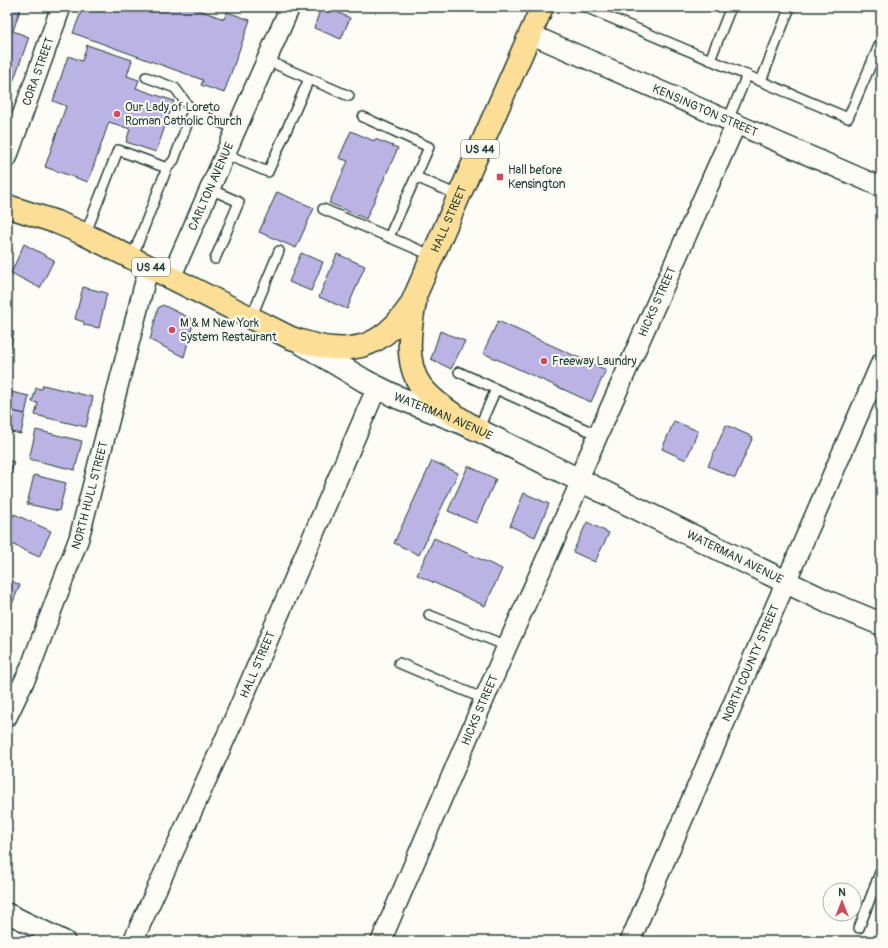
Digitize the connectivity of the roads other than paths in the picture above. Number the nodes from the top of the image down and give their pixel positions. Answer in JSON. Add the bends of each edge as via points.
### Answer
{"nodes":[{"id":1,"x":61,"y":7,"type":"edge"},
{"id":2,"x":290,"y":7,"type":"edge"},
{"id":3,"x":542,"y":7,"type":"edge"},
{"id":4,"x":585,"y":7,"type":"edge"},
{"id":5,"x":731,"y":7,"type":"edge"},
{"id":6,"x":790,"y":7,"type":"edge"},
{"id":7,"x":530,"y":34,"type":"junction"},
{"id":8,"x":881,"y":41,"type":"edge"},
{"id":9,"x":266,"y":60,"type":"junction"},
{"id":10,"x":710,"y":60,"type":"junction"},
{"id":11,"x":747,"y":75,"type":"junction"},
{"id":12,"x":146,"y":77,"type":"dead end"},
{"id":13,"x":309,"y":78,"type":"junction"},
{"id":14,"x":761,"y":81,"type":"junction"},
{"id":15,"x":349,"y":96,"type":"dead end"},
{"id":16,"x":192,"y":111,"type":"junction"},
{"id":17,"x":363,"y":117,"type":"dead end"},
{"id":18,"x":732,"y":122,"type":"junction"},
{"id":19,"x":236,"y":129,"type":"junction"},
{"id":20,"x":225,"y":154,"type":"junction"},
{"id":21,"x":7,"y":158,"type":"edge"},
{"id":22,"x":167,"y":168,"type":"junction"},
{"id":23,"x":416,"y":177,"type":"junction"},
{"id":24,"x":881,"y":187,"type":"edge"},
{"id":25,"x":210,"y":189,"type":"junction"},
{"id":26,"x":460,"y":196,"type":"junction"},
{"id":27,"x":7,"y":206,"type":"edge"},
{"id":28,"x":323,"y":209,"type":"dead end"},
{"id":29,"x":85,"y":235,"type":"junction"},
{"id":30,"x":389,"y":237,"type":"junction"},
{"id":31,"x":279,"y":251,"type":"dead end"},
{"id":32,"x":433,"y":256,"type":"junction"},
{"id":33,"x":215,"y":259,"type":"dead end"},
{"id":34,"x":140,"y":262,"type":"junction"},
{"id":35,"x":171,"y":277,"type":"junction"},
{"id":36,"x":418,"y":291,"type":"junction"},
{"id":37,"x":251,"y":318,"type":"junction"},
{"id":38,"x":291,"y":338,"type":"junction"},
{"id":39,"x":881,"y":362,"type":"edge"},
{"id":40,"x":459,"y":372,"type":"dead end"},
{"id":41,"x":377,"y":387,"type":"junction"},
{"id":42,"x":496,"y":389,"type":"junction"},
{"id":43,"x":478,"y":430,"type":"junction"},
{"id":44,"x":598,"y":435,"type":"junction"},
{"id":45,"x":580,"y":480,"type":"junction"},
{"id":46,"x":786,"y":582,"type":"junction"},
{"id":47,"x":429,"y":615,"type":"dead end"},
{"id":48,"x":881,"y":624,"type":"edge"},
{"id":49,"x":507,"y":646,"type":"junction"},
{"id":50,"x":399,"y":663,"type":"dead end"},
{"id":51,"x":484,"y":699,"type":"junction"},
{"id":52,"x":7,"y":717,"type":"edge"},
{"id":53,"x":881,"y":870,"type":"edge"},
{"id":54,"x":7,"y":913,"type":"edge"},
{"id":55,"x":859,"y":928,"type":"dead end"},
{"id":56,"x":65,"y":941,"type":"edge"},
{"id":57,"x":133,"y":941,"type":"edge"},
{"id":58,"x":381,"y":941,"type":"edge"},
{"id":59,"x":630,"y":941,"type":"edge"}],
"edges":[{"from":1,"to":21,"type":"street","name":"CORA STREET"},
{"from":2,"to":9,"type":"street","name":"CARLTON AVENUE"},
{"from":3,"to":7,"type":"highway","name":"HALL STREET","number":"US 44"},
{"from":4,"to":10,"type":"lane"},
{"from":5,"to":10,"type":"lane"},
{"from":6,"to":14,"type":"lane"},
{"from":7,"to":18,"type":"street","name":"KENSINGTON STREET"},
{"from":7,"to":26,"type":"highway","name":"HALL STREET","number":"US 44"},
{"from":8,"to":14,"type":"lane","via":[[848,118]]},
{"from":9,"to":13,"type":"lane"},
{"from":9,"to":19,"type":"street","name":"CARLTON AVENUE"},
{"from":10,"to":11,"type":"lane"},
{"from":11,"to":14,"type":"lane"},
{"from":11,"to":18,"type":"lane"},
{"from":12,"to":16,"type":"lane","via":[[176,88]]},
{"from":13,"to":15,"type":"lane"},
{"from":13,"to":20,"type":"lane","via":[[268,172]]},
{"from":16,"to":19,"type":"lane"},
{"from":16,"to":22,"type":"lane","via":[[174,160]]},
{"from":17,"to":23,"type":"lane","via":[[429,147]]},
{"from":18,"to":24,"type":"street","name":"KENSINGTON STREET"},
{"from":18,"to":44,"type":"street","name":"HICKS STREET"},
{"from":19,"to":20,"type":"street","name":"CARLTON AVENUE"},
{"from":20,"to":25,"type":"street","name":"CARLTON AVENUE"},
{"from":22,"to":29,"type":"lane","via":[[118,150]]},
{"from":22,"to":34,"type":"lane"},
{"from":23,"to":26,"type":"lane"},
{"from":23,"to":30,"type":"lane"},
{"from":25,"to":33,"type":"lane","via":[[239,202]]},
{"from":25,"to":35,"type":"street","name":"CARLTON AVENUE"},
{"from":26,"to":32,"type":"highway","name":"HALL STREET","number":"US 44"},
{"from":27,"to":29,"type":"highway","name":"WATERMAN AVENUE","number":"US 44","via":[[56,222]]},
{"from":28,"to":30,"type":"lane"},
{"from":29,"to":34,"type":"highway","name":"WATERMAN AVENUE","number":"US 44"},
{"from":30,"to":32,"type":"lane"},
{"from":31,"to":37,"type":"lane"},
{"from":32,"to":36,"type":"highway","name":"HALL STREET","number":"US 44"},
{"from":34,"to":35,"type":"highway","name":"WATERMAN AVENUE","number":"US 44"},
{"from":34,"to":52,"type":"street","name":"NORTH HULL STREET","via":[[79,538],[29,671]]},
{"from":35,"to":37,"type":"highway","name":"WATERMAN AVENUE","number":"US 44"},
{"from":36,"to":38,"type":"highway","name":"HALL STREET","number":"US 44","via":[[411,305],[395,325],[367,345],[332,348]]},
{"from":36,"to":43,"type":"highway","via":[[410,347],[417,379],[436,401]]},
{"from":37,"to":38,"type":"highway","name":"WATERMAN AVENUE","number":"US 44"},
{"from":38,"to":41,"type":"main road","name":"WATERMAN AVENUE"},
{"from":39,"to":46,"type":"street","name":"NORTH COUNTY STREET"},
{"from":40,"to":42,"type":"lane"},
{"from":41,"to":43,"type":"main road","name":"WATERMAN AVENUE"},
{"from":41,"to":57,"type":"street","name":"HALL STREET","via":[[231,726]]},
{"from":42,"to":43,"type":"lane"},
{"from":42,"to":44,"type":"lane"},
{"from":43,"to":45,"type":"main road","name":"WATERMAN AVENUE"},
{"from":44,"to":45,"type":"street","name":"HICKS STREET"},
{"from":45,"to":46,"type":"main road","name":"WATERMAN AVENUE"},
{"from":45,"to":49,"type":"street","name":"HICKS STREET"},
{"from":46,"to":48,"type":"main road","name":"WATERMAN AVENUE"},
{"from":46,"to":59,"type":"street","name":"NORTH COUNTY STREET"},
{"from":47,"to":49,"type":"lane"},
{"from":49,"to":51,"type":"street","name":"HICKS STREET"},
{"from":50,"to":51,"type":"lane"},
{"from":51,"to":58,"type":"street","name":"HICKS STREET"},
{"from":53,"to":55,"type":"lane"},
{"from":54,"to":56,"type":"street"}]}
